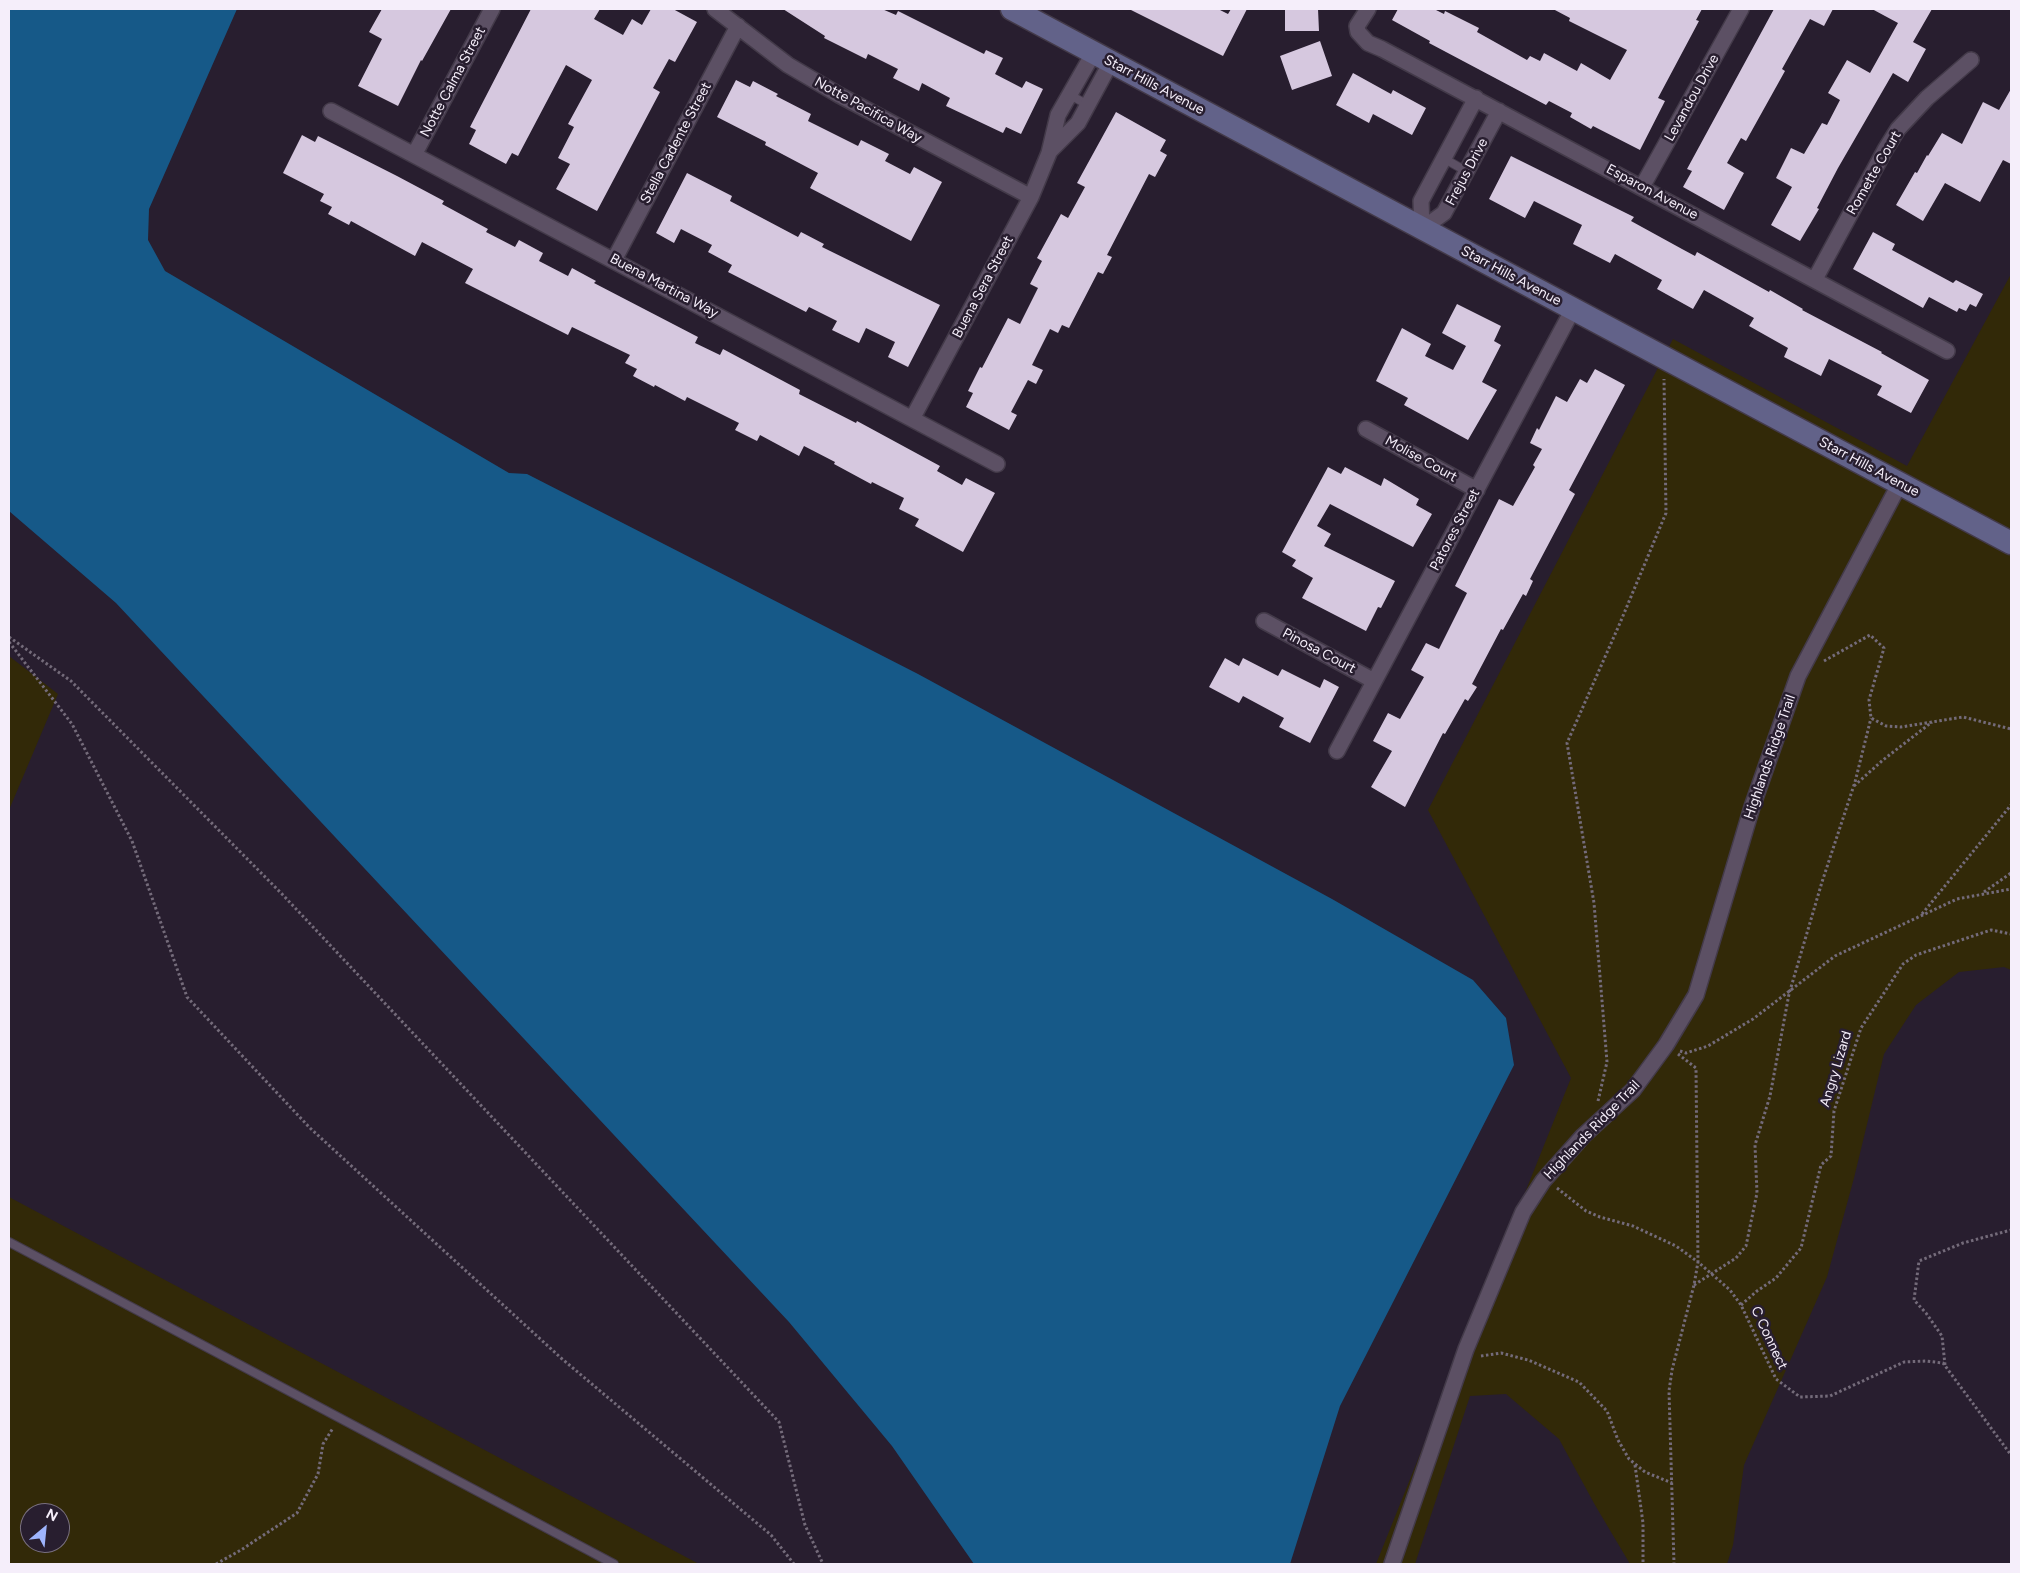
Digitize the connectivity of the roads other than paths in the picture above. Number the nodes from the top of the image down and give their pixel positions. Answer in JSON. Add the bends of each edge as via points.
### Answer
{"nodes":[{"id":1,"x":492,"y":9,"type":"edge"},
{"id":2,"x":715,"y":9,"type":"edge"},
{"id":3,"x":1012,"y":9,"type":"edge"},
{"id":4,"x":1368,"y":9,"type":"edge"},
{"id":5,"x":1741,"y":9,"type":"edge"},
{"id":6,"x":738,"y":26,"type":"junction"},
{"id":7,"x":1102,"y":57,"type":"junction"},
{"id":8,"x":1971,"y":60,"type":"dead end"},
{"id":9,"x":1070,"y":95,"type":"junction"},
{"id":10,"x":1476,"y":98,"type":"junction"},
{"id":11,"x":1088,"y":105,"type":"junction"},
{"id":12,"x":331,"y":111,"type":"dead end"},
{"id":13,"x":1499,"y":111,"type":"junction"},
{"id":14,"x":1049,"y":152,"type":"junction"},
{"id":15,"x":414,"y":155,"type":"junction"},
{"id":16,"x":1443,"y":158,"type":"junction"},
{"id":17,"x":1466,"y":171,"type":"junction"},
{"id":18,"x":1642,"y":187,"type":"junction"},
{"id":19,"x":1031,"y":197,"type":"junction"},
{"id":20,"x":1422,"y":229,"type":"junction"},
{"id":21,"x":614,"y":260,"type":"junction"},
{"id":22,"x":1815,"y":279,"type":"junction"},
{"id":23,"x":1574,"y":309,"type":"junction"},
{"id":24,"x":1947,"y":351,"type":"dead end"},
{"id":25,"x":912,"y":418,"type":"junction"},
{"id":26,"x":1366,"y":429,"type":"dead end"},
{"id":27,"x":997,"y":464,"type":"dead end"},
{"id":28,"x":1900,"y":483,"type":"junction"},
{"id":29,"x":1477,"y":490,"type":"junction"},
{"id":30,"x":2011,"y":543,"type":"edge"},
{"id":31,"x":1264,"y":621,"type":"dead end"},
{"id":32,"x":1374,"y":681,"type":"junction"},
{"id":33,"x":1337,"y":751,"type":"dead end"},
{"id":34,"x":9,"y":1242,"type":"edge"},
{"id":35,"x":614,"y":1564,"type":"edge"},
{"id":36,"x":1392,"y":1564,"type":"edge"}],
"edges":[{"from":1,"to":15,"type":"street","name":"Notte Calma Street"},
{"from":2,"to":6,"type":"street","name":"Notte Pacifica Way"},
{"from":3,"to":7,"type":"street","name":"Starr Hills Avenue"},
{"from":4,"to":10,"type":"street","name":"Esparon Avenue","via":[[1357,26],[1368,43]]},
{"from":5,"to":18,"type":"street","name":"Levandou Drive"},
{"from":6,"to":19,"type":"street","name":"Notte Pacifica Way","via":[[788,65],[839,95]]},
{"from":6,"to":21,"type":"street","name":"Stella Cadente Street"},
{"from":7,"to":9,"type":"street","name":"Buena Sera Street"},
{"from":7,"to":11,"type":"street","name":"Buena Sera Street"},
{"from":7,"to":20,"type":"street","name":"Starr Hills Avenue"},
{"from":8,"to":22,"type":"street","name":"Romette Court","via":[[1926,98],[1898,129]]},
{"from":9,"to":11,"type":"lane"},
{"from":9,"to":14,"type":"street","name":"Buena Sera Street","via":[[1058,115]]},
{"from":10,"to":13,"type":"street","name":"Esparon Avenue"},
{"from":10,"to":16,"type":"street","name":"Frejus Drive"},
{"from":11,"to":14,"type":"street","name":"Buena Sera Street","via":[[1078,123]]},
{"from":12,"to":15,"type":"street","name":"Buena Martina Way"},
{"from":13,"to":17,"type":"street","name":"Frejus Drive"},
{"from":13,"to":18,"type":"street","name":"Esparon Avenue"},
{"from":14,"to":19,"type":"street","name":"Buena Sera Street"},
{"from":15,"to":21,"type":"street","name":"Buena Martina Way"},
{"from":16,"to":17,"type":"lane"},
{"from":16,"to":20,"type":"street","name":"Frejus Drive","via":[[1421,200]]},
{"from":17,"to":20,"type":"street","name":"Frejus Drive","via":[[1444,213]]},
{"from":18,"to":22,"type":"street","name":"Esparon Avenue"},
{"from":19,"to":25,"type":"street","name":"Buena Sera Street"},
{"from":20,"to":23,"type":"street","name":"Starr Hills Avenue"},
{"from":21,"to":25,"type":"street","name":"Buena Martina Way"},
{"from":22,"to":24,"type":"street","name":"Esparon Avenue"},
{"from":23,"to":28,"type":"street","name":"Starr Hills Avenue"},
{"from":23,"to":29,"type":"street","name":"Patores Street"},
{"from":25,"to":27,"type":"street","name":"Buena Martina Way"},
{"from":26,"to":29,"type":"street","name":"Molise Court"},
{"from":28,"to":30,"type":"street","name":"Starr Hills Avenue"},
{"from":28,"to":36,"type":"street","name":"Highlands Ridge Trail","via":[[1798,676],[1752,807],[1696,995],[1666,1045],[1633,1090],[1591,1128],[1546,1178],[1523,1212],[1463,1358]]},
{"from":29,"to":32,"type":"street","name":"Patores Street"},
{"from":31,"to":32,"type":"street","name":"Pinosa Court"},
{"from":32,"to":33,"type":"street","name":"Patores Street"},
{"from":34,"to":35,"type":"lane"}]}
